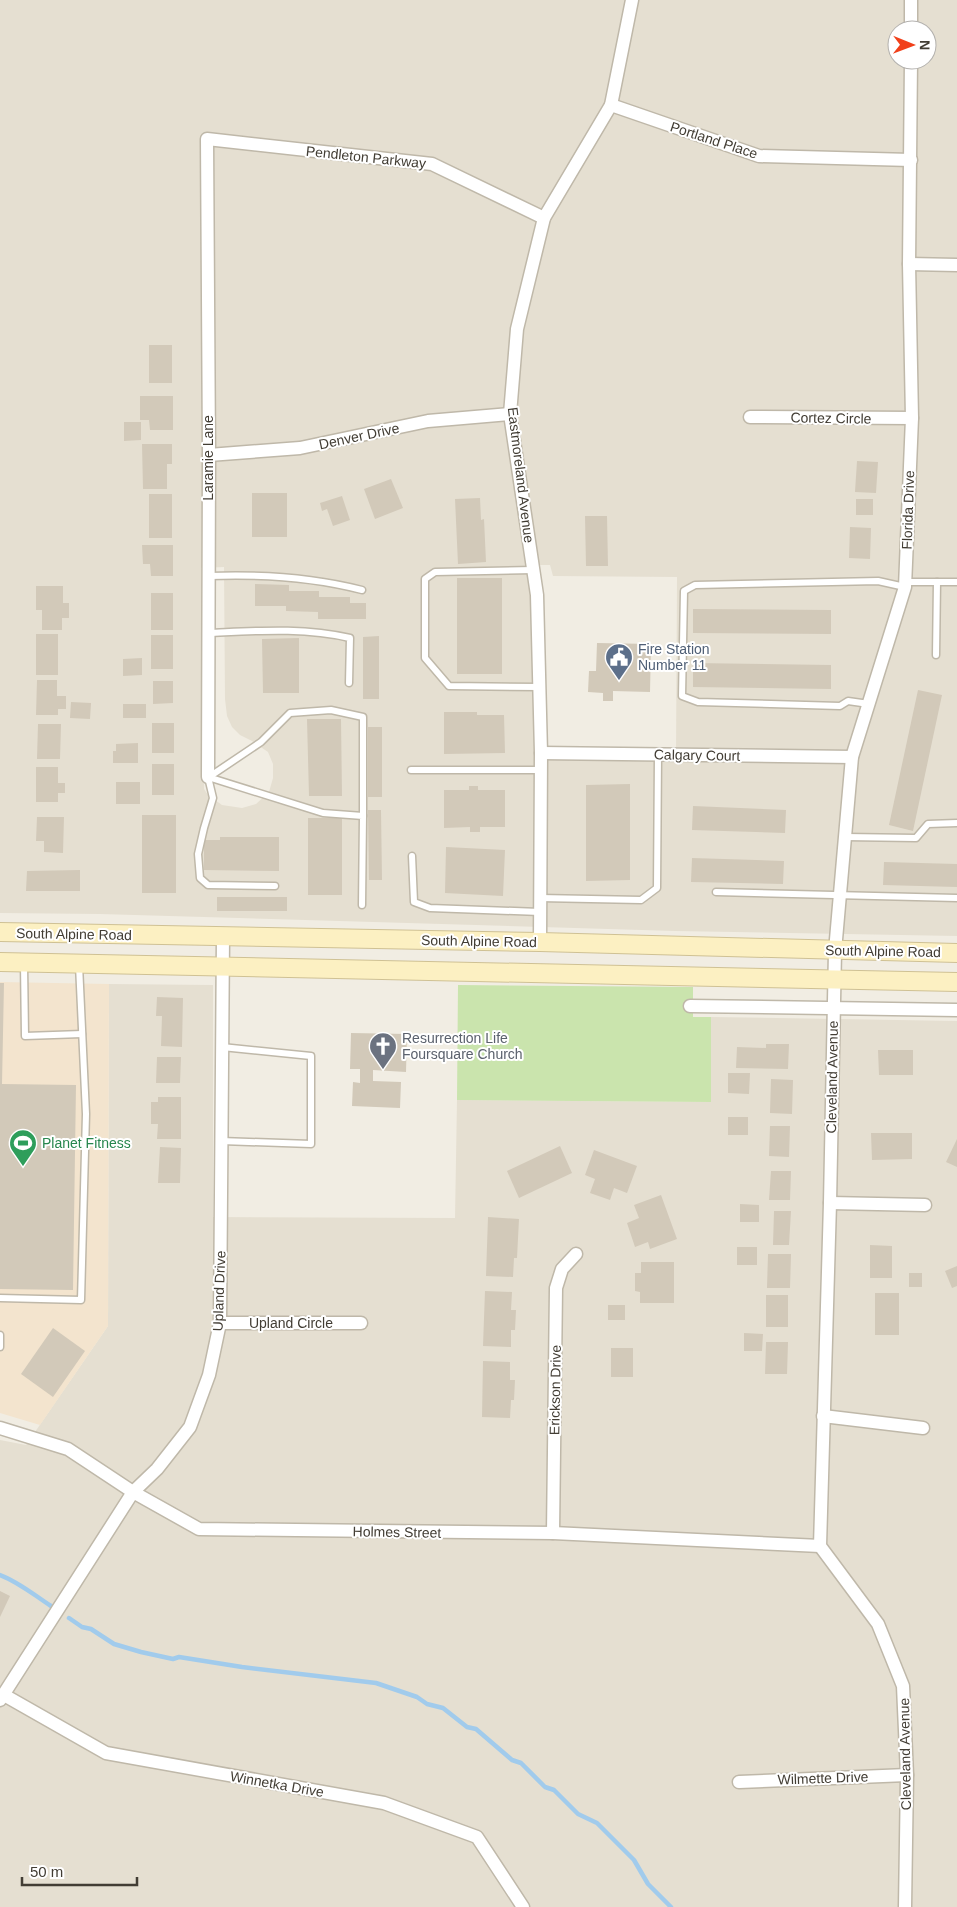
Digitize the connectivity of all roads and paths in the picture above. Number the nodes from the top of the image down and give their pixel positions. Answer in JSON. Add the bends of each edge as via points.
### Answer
{"nodes":[{"id":1,"x":632,"y":0,"type":"edge"},
{"id":2,"x":911,"y":0,"type":"edge"},
{"id":3,"x":911,"y":20,"type":"edge"},
{"id":4,"x":911,"y":70,"type":"edge"},
{"id":5,"x":611,"y":105,"type":"junction"},
{"id":6,"x":207,"y":139,"type":"joint"},
{"id":7,"x":911,"y":160,"type":"junction"},
{"id":8,"x":544,"y":218,"type":"junction"},
{"id":9,"x":909,"y":264,"type":"junction"},
{"id":10,"x":957,"y":265,"type":"edge"},
{"id":11,"x":510,"y":414,"type":"junction"},
{"id":12,"x":750,"y":417,"type":"dead end"},
{"id":13,"x":912,"y":418,"type":"junction"},
{"id":14,"x":208,"y":455,"type":"junction"},
{"id":15,"x":533,"y":570,"type":"junction"},
{"id":16,"x":208,"y":576,"type":"junction"},
{"id":17,"x":937,"y":582,"type":"junction"},
{"id":18,"x":957,"y":582,"type":"edge"},
{"id":19,"x":905,"y":584,"type":"junction"},
{"id":20,"x":362,"y":590,"type":"dead end"},
{"id":21,"x":208,"y":632,"type":"junction"},
{"id":22,"x":936,"y":655,"type":"dead end"},
{"id":23,"x":349,"y":683,"type":"dead end"},
{"id":24,"x":539,"y":687,"type":"junction"},
{"id":25,"x":869,"y":704,"type":"junction"},
{"id":26,"x":541,"y":753,"type":"junction"},
{"id":27,"x":658,"y":755,"type":"junction"},
{"id":28,"x":852,"y":757,"type":"junction"},
{"id":29,"x":411,"y":770,"type":"dead end"},
{"id":30,"x":541,"y":770,"type":"junction"},
{"id":31,"x":208,"y":777,"type":"junction"},
{"id":32,"x":363,"y":816,"type":"junction"},
{"id":33,"x":957,"y":823,"type":"edge"},
{"id":34,"x":845,"y":836,"type":"junction"},
{"id":35,"x":412,"y":856,"type":"dead end"},
{"id":36,"x":275,"y":886,"type":"dead end"},
{"id":37,"x":716,"y":892,"type":"dead end"},
{"id":38,"x":840,"y":894,"type":"junction"},
{"id":39,"x":540,"y":898,"type":"junction"},
{"id":40,"x":957,"y":898,"type":"edge"},
{"id":41,"x":362,"y":905,"type":"dead end"},
{"id":42,"x":540,"y":912,"type":"junction"},
{"id":43,"x":0,"y":932,"type":"edge"},
{"id":44,"x":223,"y":936,"type":"junction"},
{"id":45,"x":540,"y":942,"type":"junction"},
{"id":46,"x":835,"y":951,"type":"junction"},
{"id":47,"x":957,"y":953,"type":"edge"},
{"id":48,"x":0,"y":962,"type":"edge"},
{"id":49,"x":24,"y":962,"type":"junction"},
{"id":50,"x":79,"y":964,"type":"junction"},
{"id":51,"x":222,"y":966,"type":"junction"},
{"id":52,"x":834,"y":980,"type":"junction"},
{"id":53,"x":957,"y":982,"type":"edge"},
{"id":54,"x":690,"y":1006,"type":"dead end"},
{"id":55,"x":834,"y":1008,"type":"junction"},
{"id":56,"x":957,"y":1010,"type":"edge"},
{"id":57,"x":82,"y":1034,"type":"junction"},
{"id":58,"x":222,"y":1047,"type":"junction"},
{"id":59,"x":221,"y":1141,"type":"junction"},
{"id":60,"x":830,"y":1203,"type":"junction"},
{"id":61,"x":926,"y":1205,"type":"dead end"},
{"id":62,"x":576,"y":1254,"type":"dead end"},
{"id":63,"x":0,"y":1298,"type":"edge"},
{"id":64,"x":361,"y":1322,"type":"dead end"},
{"id":65,"x":220,"y":1323,"type":"junction"},
{"id":66,"x":0,"y":1335,"type":"edge"},
{"id":67,"x":0,"y":1347,"type":"edge"},
{"id":68,"x":823,"y":1416,"type":"junction"},
{"id":69,"x":0,"y":1428,"type":"edge"},
{"id":70,"x":923,"y":1428,"type":"dead end"},
{"id":71,"x":133,"y":1492,"type":"junction"},
{"id":72,"x":553,"y":1533,"type":"junction"},
{"id":73,"x":820,"y":1546,"type":"junction"},
{"id":74,"x":2,"y":1698,"type":"edge"},
{"id":75,"x":907,"y":1775,"type":"junction"},
{"id":76,"x":739,"y":1782,"type":"dead end"},
{"id":77,"x":523,"y":1907,"type":"edge"},
{"id":78,"x":905,"y":1907,"type":"edge"}],
"edges":[{"from":1,"to":5,"type":"street","name":"Eastmoreland Avenue"},
{"from":2,"to":3,"type":"street"},
{"from":4,"to":7,"type":"street","name":"Florida Drive"},
{"from":5,"to":7,"type":"street","name":"Portland Place","via":[[759,156]]},
{"from":5,"to":8,"type":"street","name":"Eastmoreland Avenue"},
{"from":6,"to":8,"type":"street","name":"Pendleton Parkway","via":[[432,164]]},
{"from":6,"to":14,"type":"street","name":"Laramie Lane"},
{"from":7,"to":9,"type":"street","name":"Florida Drive"},
{"from":8,"to":11,"type":"street","name":"Eastmoreland Avenue","via":[[517,330]]},
{"from":9,"to":10,"type":"street"},
{"from":9,"to":13,"type":"street","name":"Florida Drive"},
{"from":11,"to":14,"type":"street","name":"Denver Drive","via":[[428,421],[300,448]]},
{"from":11,"to":15,"type":"street","name":"Eastmoreland Avenue"},
{"from":12,"to":13,"type":"street","name":"Cortez Circle"},
{"from":13,"to":19,"type":"street","name":"Florida Drive"},
{"from":14,"to":16,"type":"street","name":"Laramie Lane"},
{"from":15,"to":24,"type":"street","name":"Eastmoreland Avenue","via":[[537,595]]},
{"from":15,"to":24,"type":"lane","via":[[435,572],[425,579],[425,658],[450,686]]},
{"from":16,"to":20,"type":"lane","via":[[278,576]]},
{"from":16,"to":21,"type":"street","name":"Laramie Lane"},
{"from":17,"to":18,"type":"lane"},
{"from":17,"to":19,"type":"lane"},
{"from":17,"to":22,"type":"lane"},
{"from":19,"to":25,"type":"street","name":"Florida Drive"},
{"from":19,"to":25,"type":"lane","via":[[878,581],[695,585],[684,591],[682,696],[698,702],[840,706],[848,701]]},
{"from":21,"to":23,"type":"lane","via":[[288,630],[350,638]]},
{"from":21,"to":31,"type":"street","name":"Laramie Lane"},
{"from":24,"to":26,"type":"street","name":"Eastmoreland Avenue"},
{"from":25,"to":28,"type":"street","name":"Florida Drive"},
{"from":26,"to":27,"type":"street","name":"Calgary Court"},
{"from":26,"to":30,"type":"street","name":"Eastmoreland Avenue"},
{"from":27,"to":28,"type":"street","name":"Calgary Court"},
{"from":27,"to":39,"type":"lane","via":[[657,888],[641,900]]},
{"from":28,"to":34,"type":"street","name":"Florida Drive"},
{"from":29,"to":30,"type":"lane"},
{"from":30,"to":39,"type":"street","name":"Eastmoreland Avenue"},
{"from":31,"to":32,"type":"lane","via":[[323,812]]},
{"from":31,"to":32,"type":"lane","via":[[261,742],[290,713],[331,710],[363,717]]},
{"from":31,"to":36,"type":"lane","via":[[213,798],[198,854],[200,878],[208,885]]},
{"from":32,"to":41,"type":"lane"},
{"from":33,"to":34,"type":"lane","via":[[928,824],[916,838]]},
{"from":34,"to":38,"type":"street","name":"Florida Drive"},
{"from":35,"to":42,"type":"lane","via":[[414,902],[430,908]]},
{"from":37,"to":38,"type":"lane"},
{"from":38,"to":40,"type":"lane"},
{"from":38,"to":46,"type":"street","name":"Florida Drive"},
{"from":39,"to":42,"type":"street","name":"Eastmoreland Avenue"},
{"from":42,"to":45,"type":"street","name":"Eastmoreland Avenue"},
{"from":43,"to":44,"type":"main road","name":"South Alpine Road"},
{"from":44,"to":45,"type":"main road","name":"South Alpine Road"},
{"from":44,"to":51,"type":"street","name":"Upland Drive"},
{"from":45,"to":46,"type":"main road","name":"South Alpine Road"},
{"from":46,"to":47,"type":"main road","name":"South Alpine Road"},
{"from":46,"to":52,"type":"street","name":"Cleveland Avenue"},
{"from":48,"to":49,"type":"main road"},
{"from":49,"to":50,"type":"main road"},
{"from":49,"to":57,"type":"lane","via":[[25,1036]]},
{"from":50,"to":51,"type":"main road"},
{"from":50,"to":57,"type":"lane"},
{"from":51,"to":52,"type":"main road"},
{"from":51,"to":58,"type":"street","name":"Upland Drive"},
{"from":52,"to":53,"type":"main road"},
{"from":52,"to":55,"type":"street","name":"Cleveland Avenue"},
{"from":54,"to":55,"type":"street"},
{"from":55,"to":56,"type":"street"},
{"from":55,"to":60,"type":"street","name":"Cleveland Avenue"},
{"from":57,"to":63,"type":"lane","via":[[86,1114],[81,1300]]},
{"from":58,"to":59,"type":"street","name":"Upland Drive"},
{"from":58,"to":59,"type":"lane","via":[[311,1056],[311,1144]]},
{"from":59,"to":65,"type":"street","name":"Upland Drive"},
{"from":60,"to":61,"type":"street"},
{"from":60,"to":68,"type":"street","name":"Cleveland Avenue"},
{"from":62,"to":72,"type":"street","name":"Erickson Drive","via":[[562,1269],[556,1288]]},
{"from":64,"to":65,"type":"street","name":"Upland Circle"},
{"from":65,"to":71,"type":"street","name":"Upland Drive","via":[[209,1376],[190,1427],[157,1469]]},
{"from":66,"to":67,"type":"lane"},
{"from":68,"to":70,"type":"street"},
{"from":68,"to":73,"type":"street","name":"Cleveland Avenue"},
{"from":69,"to":71,"type":"street","name":"Holmes Street","via":[[68,1449]]},
{"from":71,"to":72,"type":"street","name":"Holmes Street","via":[[199,1530]]},
{"from":71,"to":74,"type":"street","name":"Upland Drive"},
{"from":72,"to":73,"type":"street","name":"Holmes Street"},
{"from":73,"to":75,"type":"street","name":"Cleveland Avenue","via":[[878,1624],[903,1686]]},
{"from":74,"to":77,"type":"street","name":"Winnetka Drive","via":[[106,1753],[384,1803],[477,1837]]},
{"from":75,"to":76,"type":"street","name":"Wilmette Drive"},
{"from":75,"to":78,"type":"street","name":"Cleveland Avenue"}]}
